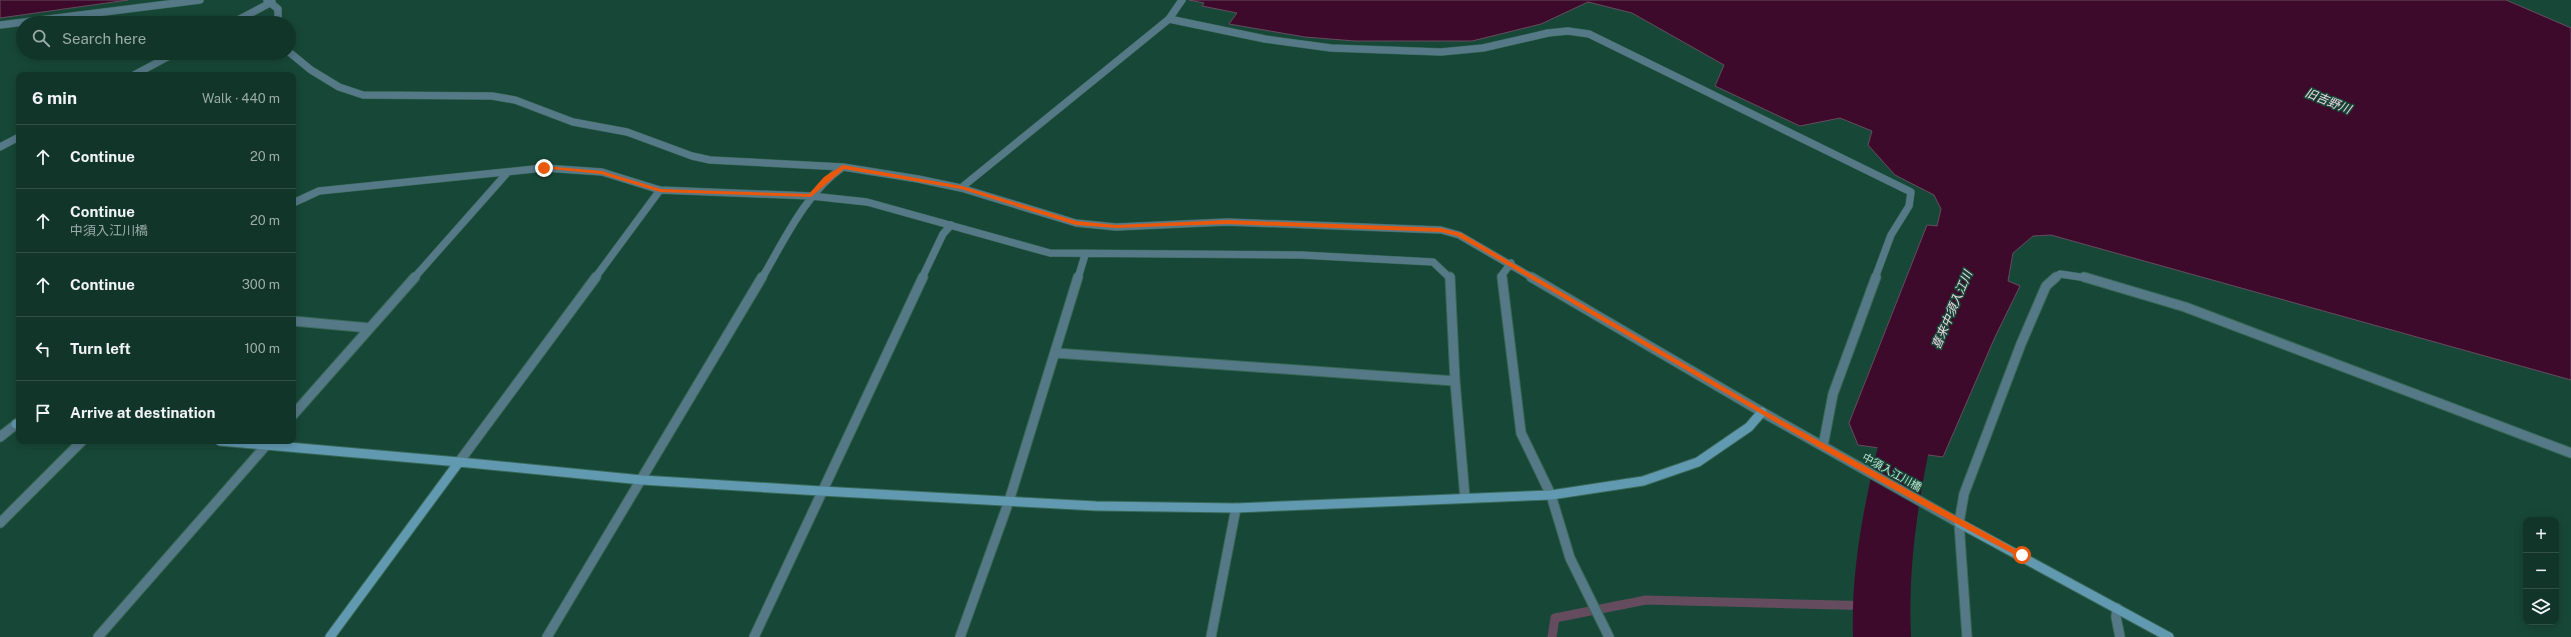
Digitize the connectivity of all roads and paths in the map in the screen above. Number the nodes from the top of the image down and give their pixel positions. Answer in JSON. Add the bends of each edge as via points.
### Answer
{"nodes":[{"id":1,"x":200,"y":0,"type":"edge"},
{"id":2,"x":269,"y":1,"type":"edge"},
{"id":3,"x":1180,"y":2,"type":"edge"},
{"id":4,"x":61,"y":16,"type":"edge"},
{"id":5,"x":244,"y":16,"type":"edge"},
{"id":6,"x":279,"y":16,"type":"edge"},
{"id":7,"x":1168,"y":19,"type":"junction"},
{"id":8,"x":16,"y":23,"type":"edge"},
{"id":9,"x":0,"y":25,"type":"edge"},
{"id":10,"x":296,"y":58,"type":"edge"},
{"id":11,"x":163,"y":60,"type":"edge"},
{"id":12,"x":140,"y":72,"type":"edge"},
{"id":13,"x":16,"y":139,"type":"edge"},
{"id":14,"x":0,"y":147,"type":"edge"},
{"id":15,"x":843,"y":167,"type":"junction"},
{"id":16,"x":507,"y":173,"type":"junction"},
{"id":17,"x":962,"y":188,"type":"junction"},
{"id":18,"x":660,"y":190,"type":"junction"},
{"id":19,"x":811,"y":196,"type":"junction"},
{"id":20,"x":296,"y":202,"type":"edge"},
{"id":21,"x":951,"y":225,"type":"junction"},
{"id":22,"x":1085,"y":255,"type":"junction"},
{"id":23,"x":1511,"y":263,"type":"junction"},
{"id":24,"x":296,"y":321,"type":"edge"},
{"id":25,"x":370,"y":328,"type":"junction"},
{"id":26,"x":1055,"y":353,"type":"junction"},
{"id":27,"x":1455,"y":381,"type":"junction"},
{"id":28,"x":296,"y":412,"type":"edge"},
{"id":29,"x":1762,"y":412,"type":"junction"},
{"id":30,"x":16,"y":425,"type":"edge"},
{"id":31,"x":0,"y":437,"type":"edge"},
{"id":32,"x":79,"y":444,"type":"edge"},
{"id":33,"x":268,"y":444,"type":"edge"},
{"id":34,"x":279,"y":444,"type":"edge"},
{"id":35,"x":1823,"y":446,"type":"junction"},
{"id":36,"x":2571,"y":453,"type":"edge"},
{"id":37,"x":459,"y":462,"type":"junction"},
{"id":38,"x":642,"y":480,"type":"junction"},
{"id":39,"x":821,"y":491,"type":"junction"},
{"id":40,"x":1551,"y":495,"type":"junction"},
{"id":41,"x":1465,"y":498,"type":"junction"},
{"id":42,"x":1009,"y":501,"type":"junction"},
{"id":43,"x":1236,"y":508,"type":"junction"},
{"id":44,"x":0,"y":523,"type":"edge"},
{"id":45,"x":1959,"y":523,"type":"junction"},
{"id":46,"x":2117,"y":608,"type":"junction"},
{"id":47,"x":98,"y":637,"type":"edge"},
{"id":48,"x":330,"y":637,"type":"edge"},
{"id":49,"x":547,"y":637,"type":"edge"},
{"id":50,"x":754,"y":637,"type":"edge"},
{"id":51,"x":960,"y":637,"type":"edge"},
{"id":52,"x":1211,"y":637,"type":"edge"},
{"id":53,"x":1609,"y":637,"type":"edge"},
{"id":54,"x":1967,"y":637,"type":"edge"},
{"id":55,"x":2120,"y":637,"type":"edge"},
{"id":56,"x":2169,"y":637,"type":"edge"}],
"edges":[{"from":1,"to":4,"type":"street"},
{"from":2,"to":5,"type":"street"},
{"from":2,"to":6,"type":"street","via":[[277,5]]},
{"from":3,"to":7,"type":"street"},
{"from":7,"to":17,"type":"street"},
{"from":7,"to":35,"type":"street","via":[[1265,39],[1338,49],[1441,52],[1483,48],[1548,33],[1568,31],[1589,34],[1911,192],[1909,206],[1891,235],[1833,394]]},
{"from":8,"to":9,"type":"street"},
{"from":10,"to":15,"type":"street","name":"中須入江川橋","via":[[339,87],[363,95],[492,96],[515,100],[573,122],[627,132],[710,160]]},
{"from":11,"to":12,"type":"street"},
{"from":13,"to":14,"type":"street"},
{"from":15,"to":17,"type":"street","name":"中須入江川橋"},
{"from":15,"to":19,"type":"street","via":[[826,179]]},
{"from":16,"to":18,"type":"street","via":[[544,168],[602,172]]},
{"from":16,"to":20,"type":"street","via":[[319,191]]},
{"from":16,"to":25,"type":"street"},
{"from":17,"to":23,"type":"street","name":"中須入江川橋","via":[[1076,223],[1116,227],[1227,222],[1441,230],[1459,235]]},
{"from":18,"to":19,"type":"street"},
{"from":18,"to":37,"type":"street"},
{"from":19,"to":21,"type":"street","via":[[867,202]]},
{"from":19,"to":38,"type":"street"},
{"from":21,"to":22,"type":"street","via":[[1050,253]]},
{"from":21,"to":39,"type":"street","via":[[943,234]]},
{"from":22,"to":26,"type":"street"},
{"from":22,"to":27,"type":"street","via":[[1300,255],[1433,262],[1450,278]]},
{"from":23,"to":29,"type":"street","name":"中須入江川橋"},
{"from":23,"to":40,"type":"street","via":[[1502,275],[1521,433]]},
{"from":24,"to":25,"type":"street"},
{"from":25,"to":28,"type":"street"},
{"from":26,"to":27,"type":"street"},
{"from":26,"to":42,"type":"street"},
{"from":27,"to":41,"type":"street"},
{"from":29,"to":35,"type":"street","name":"中須入江川橋"},
{"from":29,"to":40,"type":"street","via":[[1749,427],[1698,462],[1643,481]]},
{"from":30,"to":31,"type":"street"},
{"from":32,"to":44,"type":"street"},
{"from":33,"to":47,"type":"street"},
{"from":34,"to":37,"type":"street"},
{"from":35,"to":45,"type":"street","name":"中須入江川橋"},
{"from":36,"to":45,"type":"street","via":[[2185,307],[2077,275],[2060,274],[2046,286],[2021,344],[1964,494]]},
{"from":37,"to":38,"type":"street"},
{"from":37,"to":48,"type":"street"},
{"from":38,"to":39,"type":"street"},
{"from":38,"to":49,"type":"street"},
{"from":39,"to":42,"type":"street"},
{"from":39,"to":50,"type":"street"},
{"from":40,"to":41,"type":"street"},
{"from":40,"to":53,"type":"street","via":[[1576,573]]},
{"from":41,"to":43,"type":"street"},
{"from":42,"to":43,"type":"street","via":[[1096,506]]},
{"from":42,"to":51,"type":"street"},
{"from":43,"to":52,"type":"street"},
{"from":45,"to":46,"type":"street"},
{"from":45,"to":54,"type":"street"},
{"from":46,"to":55,"type":"street"},
{"from":46,"to":56,"type":"street"}]}
